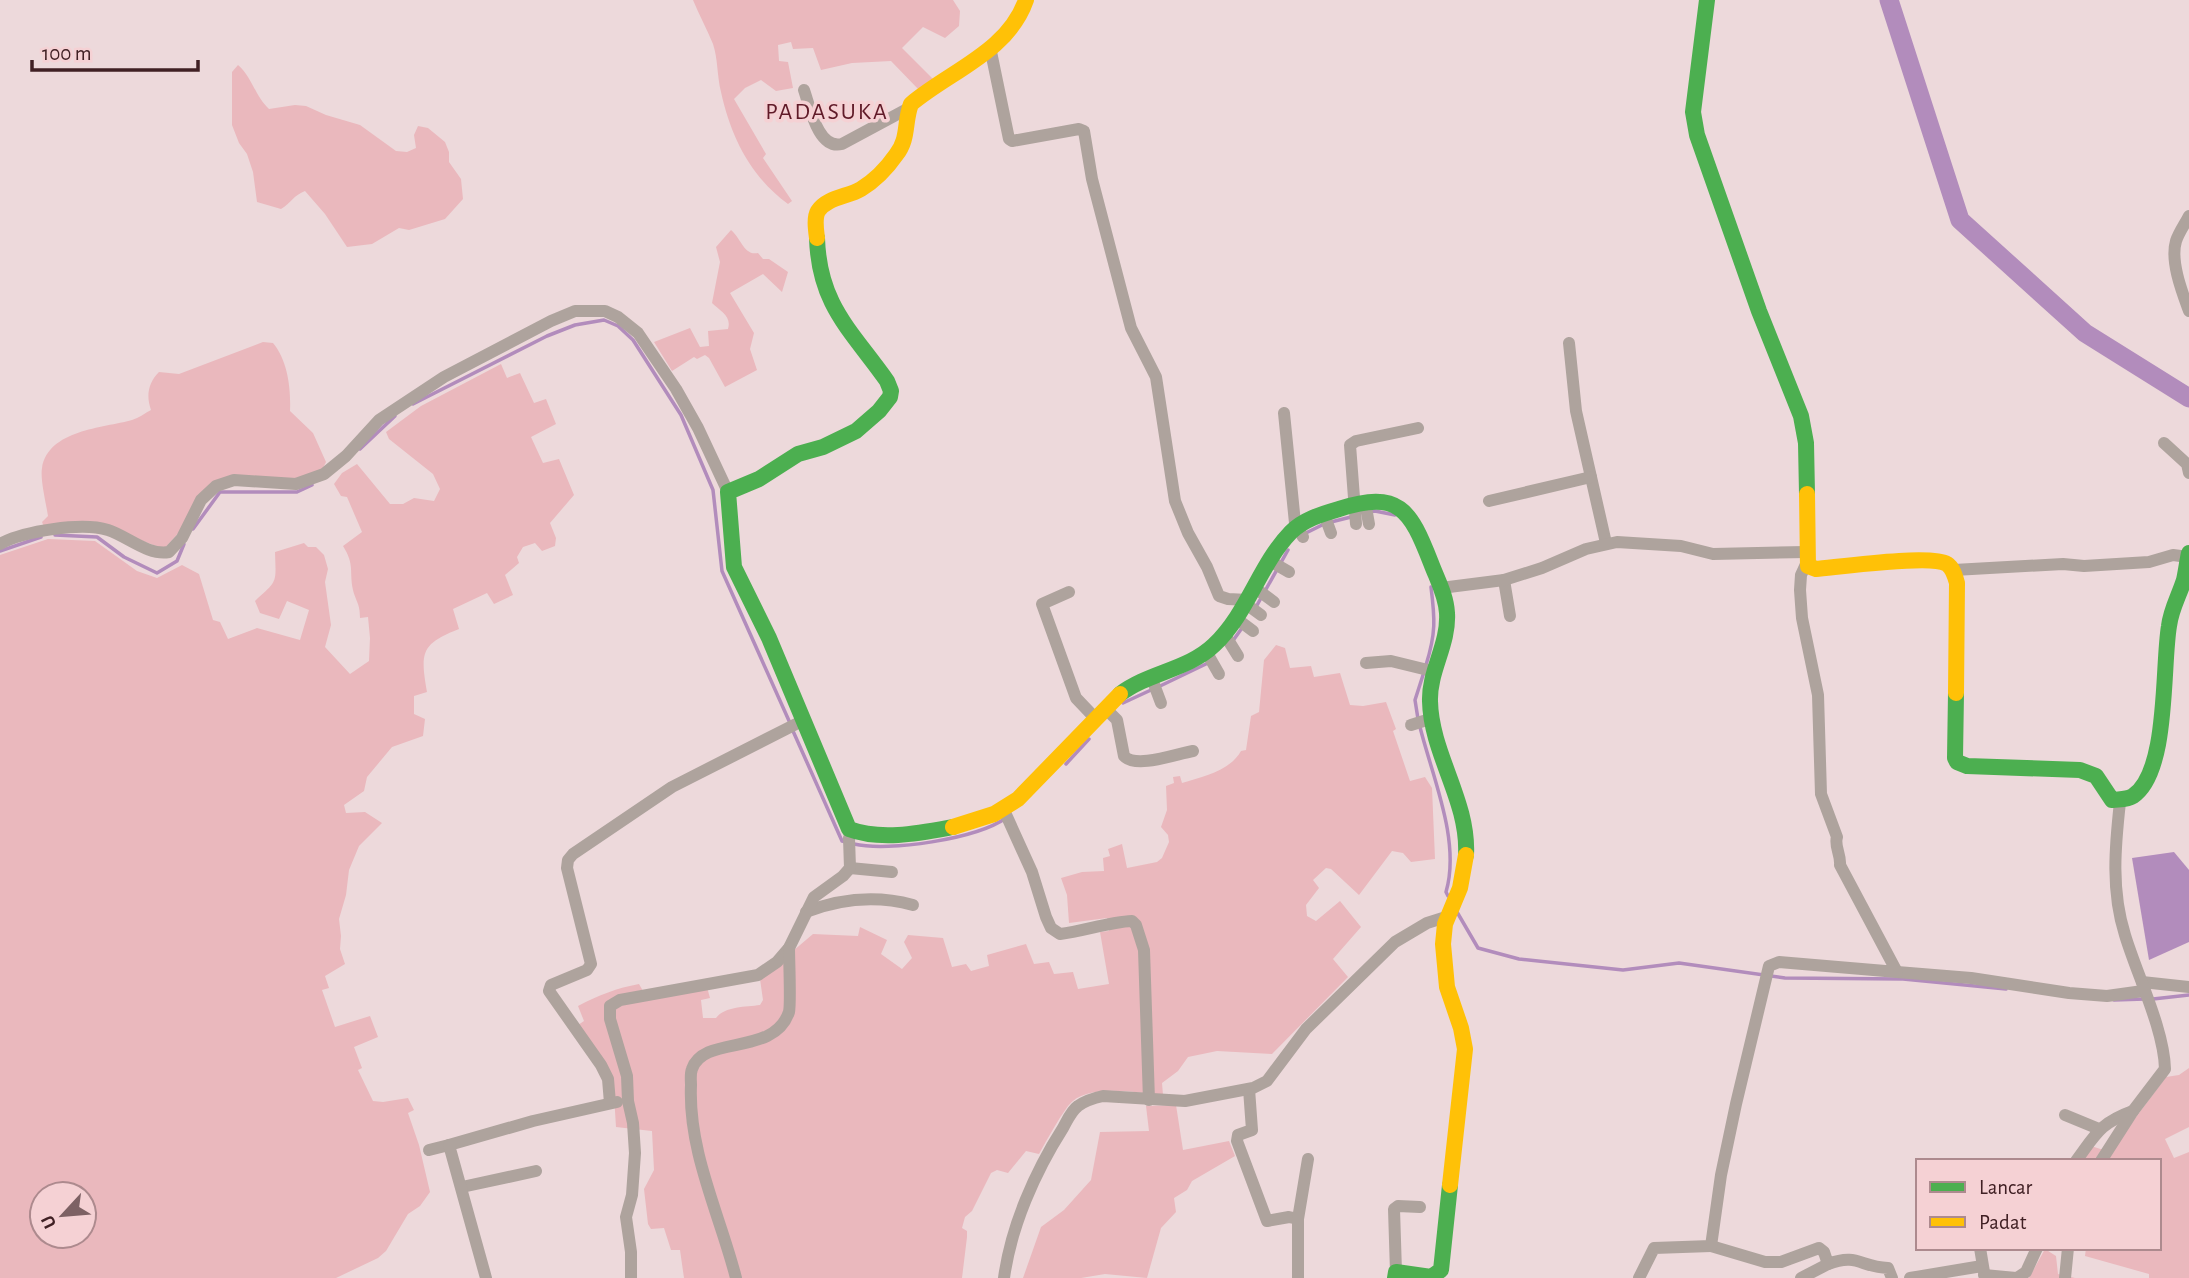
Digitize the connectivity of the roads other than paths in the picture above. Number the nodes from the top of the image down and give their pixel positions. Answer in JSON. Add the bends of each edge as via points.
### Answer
{"nodes":[{"id":1,"x":1026,"y":0,"type":"edge"},
{"id":2,"x":1707,"y":0,"type":"edge"},
{"id":3,"x":990,"y":47,"type":"junction"},
{"id":4,"x":804,"y":90,"type":"dead end"},
{"id":5,"x":909,"y":108,"type":"junction"},
{"id":6,"x":2189,"y":216,"type":"edge"},
{"id":7,"x":2189,"y":311,"type":"edge"},
{"id":8,"x":1569,"y":343,"type":"dead end"},
{"id":9,"x":1284,"y":413,"type":"dead end"},
{"id":10,"x":1418,"y":428,"type":"dead end"},
{"id":11,"x":2164,"y":443,"type":"dead end"},
{"id":12,"x":2189,"y":473,"type":"edge"},
{"id":13,"x":1591,"y":477,"type":"junction"},
{"id":14,"x":728,"y":492,"type":"junction"},
{"id":15,"x":1489,"y":501,"type":"dead end"},
{"id":16,"x":1361,"y":515,"type":"junction"},
{"id":17,"x":1300,"y":532,"type":"junction"},
{"id":18,"x":1606,"y":543,"type":"junction"},
{"id":19,"x":0,"y":544,"type":"edge"},
{"id":20,"x":2189,"y":555,"type":"edge"},
{"id":21,"x":1807,"y":557,"type":"junction"},
{"id":22,"x":1954,"y":570,"type":"junction"},
{"id":23,"x":1504,"y":580,"type":"junction"},
{"id":24,"x":1441,"y":588,"type":"junction"},
{"id":25,"x":1069,"y":592,"type":"dead end"},
{"id":26,"x":1258,"y":602,"type":"junction"},
{"id":27,"x":1510,"y":616,"type":"dead end"},
{"id":28,"x":1366,"y":663,"type":"dead end"},
{"id":29,"x":1428,"y":670,"type":"junction"},
{"id":30,"x":1107,"y":716,"type":"junction"},
{"id":31,"x":796,"y":724,"type":"junction"},
{"id":32,"x":1193,"y":751,"type":"dead end"},
{"id":33,"x":2120,"y":802,"type":"junction"},
{"id":34,"x":1007,"y":816,"type":"junction"},
{"id":35,"x":851,"y":834,"type":"junction"},
{"id":36,"x":850,"y":868,"type":"junction"},
{"id":37,"x":892,"y":872,"type":"dead end"},
{"id":38,"x":913,"y":905,"type":"dead end"},
{"id":39,"x":806,"y":912,"type":"junction"},
{"id":40,"x":1449,"y":914,"type":"junction"},
{"id":41,"x":789,"y":948,"type":"junction"},
{"id":42,"x":1897,"y":972,"type":"junction"},
{"id":43,"x":2189,"y":987,"type":"edge"},
{"id":44,"x":2144,"y":992,"type":"junction"},
{"id":45,"x":1249,"y":1089,"type":"junction"},
{"id":46,"x":1149,"y":1100,"type":"junction"},
{"id":47,"x":628,"y":1101,"type":"junction"},
{"id":48,"x":610,"y":1103,"type":"junction"},
{"id":49,"x":2133,"y":1111,"type":"junction"},
{"id":50,"x":2065,"y":1115,"type":"dead end"},
{"id":51,"x":2099,"y":1129,"type":"junction"},
{"id":52,"x":449,"y":1144,"type":"junction"},
{"id":53,"x":429,"y":1150,"type":"dead end"},
{"id":54,"x":1308,"y":1159,"type":"dead end"},
{"id":55,"x":2077,"y":1159,"type":"edge"},
{"id":56,"x":2102,"y":1159,"type":"edge"},
{"id":57,"x":536,"y":1171,"type":"dead end"},
{"id":58,"x":462,"y":1186,"type":"junction"},
{"id":59,"x":1420,"y":1208,"type":"dead end"},
{"id":60,"x":1298,"y":1219,"type":"junction"},
{"id":61,"x":1711,"y":1246,"type":"junction"},
{"id":62,"x":1980,"y":1250,"type":"edge"},
{"id":63,"x":2036,"y":1250,"type":"edge"},
{"id":64,"x":2068,"y":1250,"type":"edge"},
{"id":65,"x":1828,"y":1264,"type":"junction"},
{"id":66,"x":1984,"y":1273,"type":"edge"},
{"id":67,"x":1396,"y":1275,"type":"edge"},
{"id":68,"x":485,"y":1278,"type":"edge"},
{"id":69,"x":631,"y":1278,"type":"edge"},
{"id":70,"x":736,"y":1278,"type":"edge"},
{"id":71,"x":1004,"y":1278,"type":"edge"},
{"id":72,"x":1298,"y":1278,"type":"edge"},
{"id":73,"x":1639,"y":1278,"type":"edge"},
{"id":74,"x":1801,"y":1278,"type":"edge"},
{"id":75,"x":1892,"y":1278,"type":"edge"},
{"id":76,"x":1910,"y":1278,"type":"edge"},
{"id":77,"x":2017,"y":1278,"type":"edge"},
{"id":78,"x":2065,"y":1278,"type":"edge"}],
"edges":[{"from":1,"to":3,"type":"street","via":[[1013,31]]},
{"from":2,"to":21,"type":"street","via":[[1693,112],[1697,135],[1801,415],[1806,443]]},
{"from":3,"to":5,"type":"street"},
{"from":3,"to":26,"type":"street","via":[[1009,139],[1084,131],[1131,328],[1156,377],[1175,501],[1219,596]]},
{"from":4,"to":5,"type":"street","via":[[816,126],[835,146]]},
{"from":5,"to":14,"type":"street","via":[[900,152],[860,190],[820,206],[816,215],[824,288],[844,326],[887,381],[890,397],[856,431],[798,454]]},
{"from":6,"to":7,"type":"street","via":[[2175,249],[2178,282]]},
{"from":8,"to":13,"type":"street","via":[[1576,411]]},
{"from":9,"to":17,"type":"street"},
{"from":10,"to":16,"type":"street","via":[[1350,446]]},
{"from":11,"to":12,"type":"street","via":[[2187,464]]},
{"from":13,"to":15,"type":"street"},
{"from":13,"to":18,"type":"street"},
{"from":14,"to":19,"type":"street","via":[[676,389],[638,333],[605,311],[575,311],[444,377],[379,420],[324,474],[296,484],[234,480],[216,486],[201,500],[182,538],[169,552],[90,527],[45,531]]},
{"from":14,"to":31,"type":"street","via":[[734,567],[769,638]]},
{"from":16,"to":17,"type":"street"},
{"from":16,"to":24,"type":"street","via":[[1386,500]]},
{"from":17,"to":26,"type":"street","via":[[1279,546],[1280,567]]},
{"from":18,"to":21,"type":"street","via":[[1681,546],[1713,554]]},
{"from":18,"to":23,"type":"street"},
{"from":20,"to":22,"type":"street","via":[[2149,562]]},
{"from":20,"to":33,"type":"street","via":[[2173,604],[2155,763],[2145,786]]},
{"from":21,"to":22,"type":"street","via":[[1808,566],[1816,569],[1933,560]]},
{"from":21,"to":42,"type":"street","via":[[1800,590],[1818,695],[1821,794],[1837,837],[1840,865]]},
{"from":22,"to":33,"type":"street","via":[[1957,762],[2080,770],[2096,776],[2112,800]]},
{"from":23,"to":24,"type":"street"},
{"from":23,"to":27,"type":"street"},
{"from":24,"to":29,"type":"street","via":[[1446,641]]},
{"from":25,"to":30,"type":"street","via":[[1042,604],[1076,698]]},
{"from":26,"to":30,"type":"street","via":[[1232,646],[1213,663],[1196,660],[1157,691],[1125,691]]},
{"from":28,"to":29,"type":"street","via":[[1391,661]]},
{"from":29,"to":40,"type":"street","via":[[1430,691],[1422,721],[1454,784],[1466,837],[1467,851]]},
{"from":30,"to":32,"type":"street","via":[[1130,761]]},
{"from":30,"to":34,"type":"street","via":[[1016,800]]},
{"from":31,"to":35,"type":"street"},
{"from":31,"to":48,"type":"street","via":[[671,786],[568,860],[591,964],[551,985],[549,991],[601,1065],[608,1079]]},
{"from":33,"to":44,"type":"street","via":[[2115,882],[2123,932]]},
{"from":34,"to":35,"type":"street","via":[[935,832]]},
{"from":34,"to":46,"type":"street","via":[[1056,932],[1132,921],[1136,925],[1144,950]]},
{"from":35,"to":36,"type":"street"},
{"from":36,"to":37,"type":"street"},
{"from":36,"to":39,"type":"street","via":[[814,897]]},
{"from":38,"to":39,"type":"street","via":[[860,898]]},
{"from":39,"to":41,"type":"street"},
{"from":40,"to":45,"type":"street","via":[[1395,942],[1307,1029],[1267,1081]]},
{"from":40,"to":67,"type":"street","via":[[1444,923],[1445,976],[1465,1049],[1441,1270],[1431,1277]]},
{"from":41,"to":47,"type":"street","via":[[758,975],[620,1000],[610,1006],[627,1076]]},
{"from":41,"to":70,"type":"street","via":[[789,1011],[779,1027],[761,1039],[713,1050],[700,1057],[692,1070],[695,1139]]},
{"from":42,"to":44,"type":"street","via":[[2106,996]]},
{"from":42,"to":61,"type":"street","via":[[1779,962],[1769,966],[1721,1175]]},
{"from":43,"to":44,"type":"street"},
{"from":44,"to":49,"type":"street","via":[[2162,1042],[2165,1069]]},
{"from":45,"to":46,"type":"street","via":[[1185,1101]]},
{"from":45,"to":60,"type":"street","via":[[1252,1130],[1236,1137],[1245,1164],[1267,1222]]},
{"from":46,"to":71,"type":"street","via":[[1103,1097],[1075,1107],[1028,1196]]},
{"from":47,"to":48,"type":"street"},
{"from":47,"to":69,"type":"street","via":[[635,1153],[626,1217]]},
{"from":48,"to":52,"type":"street"},
{"from":49,"to":51,"type":"street"},
{"from":49,"to":56,"type":"street"},
{"from":50,"to":51,"type":"street"},
{"from":51,"to":55,"type":"street"},
{"from":52,"to":53,"type":"street"},
{"from":52,"to":58,"type":"street"},
{"from":54,"to":60,"type":"street"},
{"from":57,"to":58,"type":"street"},
{"from":58,"to":68,"type":"street"},
{"from":59,"to":67,"type":"street","via":[[1394,1209]]},
{"from":60,"to":72,"type":"street"},
{"from":61,"to":65,"type":"street","via":[[1765,1262],[1782,1262],[1819,1248]]},
{"from":61,"to":73,"type":"street","via":[[1654,1248]]},
{"from":62,"to":66,"type":"street"},
{"from":63,"to":77,"type":"street","via":[[2026,1272]]},
{"from":64,"to":78,"type":"street"},
{"from":65,"to":74,"type":"street"},
{"from":65,"to":75,"type":"street","via":[[1852,1258],[1888,1268]]},
{"from":66,"to":76,"type":"street"},
{"from":66,"to":77,"type":"street"}]}
